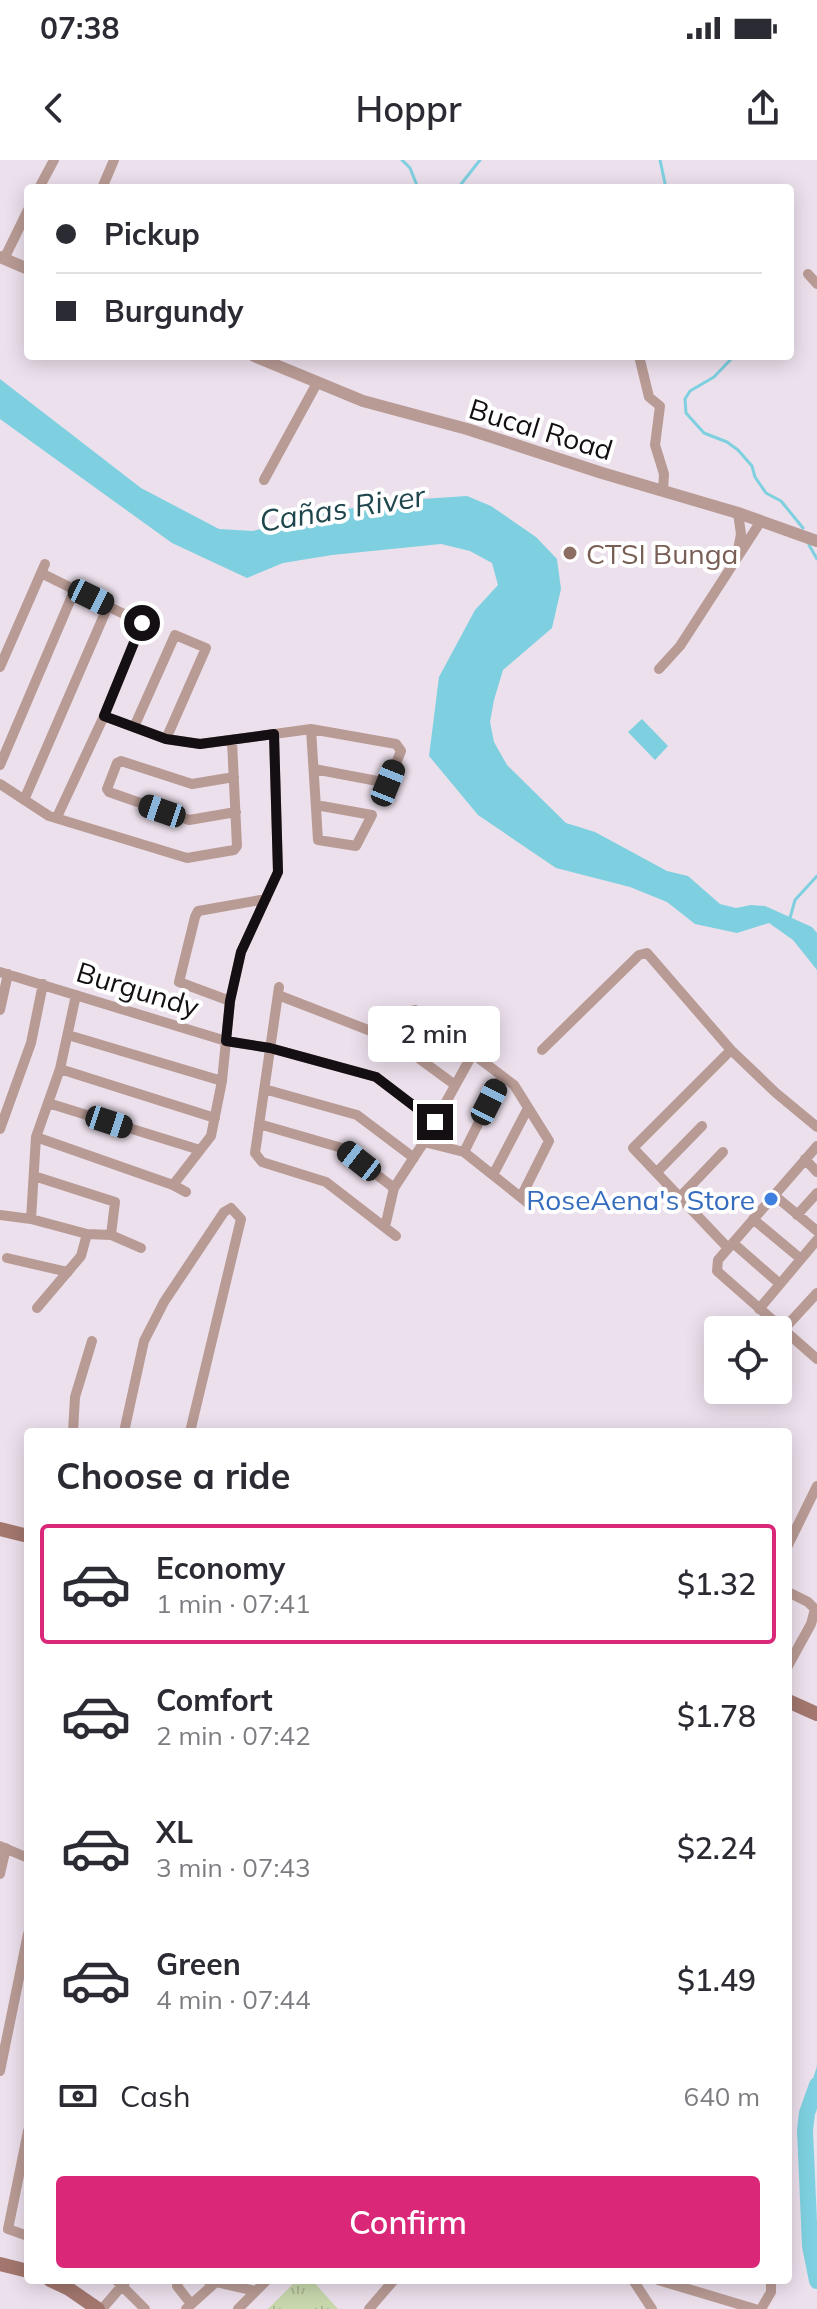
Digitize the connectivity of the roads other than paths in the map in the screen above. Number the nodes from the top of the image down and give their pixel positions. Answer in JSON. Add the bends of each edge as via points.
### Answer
{"nodes":[{"id":1,"x":54,"y":160,"type":"edge"},
{"id":2,"x":114,"y":160,"type":"edge"},
{"id":3,"x":41,"y":184,"type":"edge"},
{"id":4,"x":104,"y":184,"type":"edge"},
{"id":5,"x":24,"y":217,"type":"edge"},
{"id":6,"x":2,"y":258,"type":"edge"},
{"id":7,"x":24,"y":267,"type":"edge"},
{"id":8,"x":808,"y":274,"type":"dead end"},
{"id":9,"x":817,"y":284,"type":"edge"},
{"id":10,"x":263,"y":360,"type":"edge"},
{"id":11,"x":640,"y":360,"type":"edge"},
{"id":12,"x":317,"y":383,"type":"junction"},
{"id":13,"x":264,"y":480,"type":"dead end"},
{"id":14,"x":663,"y":491,"type":"junction"},
{"id":15,"x":738,"y":513,"type":"junction"},
{"id":16,"x":761,"y":521,"type":"junction"},
{"id":17,"x":817,"y":541,"type":"edge"},
{"id":18,"x":737,"y":557,"type":"junction"},
{"id":19,"x":75,"y":589,"type":"junction"},
{"id":20,"x":108,"y":606,"type":"junction"},
{"id":21,"x":0,"y":667,"type":"edge"},
{"id":22,"x":659,"y":669,"type":"dead end"},
{"id":23,"x":104,"y":716,"type":"junction"},
{"id":24,"x":134,"y":727,"type":"junction"},
{"id":25,"x":311,"y":729,"type":"junction"},
{"id":26,"x":274,"y":734,"type":"junction"},
{"id":27,"x":166,"y":739,"type":"junction"},
{"id":28,"x":232,"y":741,"type":"junction"},
{"id":29,"x":0,"y":765,"type":"edge"},
{"id":30,"x":314,"y":769,"type":"junction"},
{"id":31,"x":234,"y":777,"type":"junction"},
{"id":32,"x":0,"y":784,"type":"edge"},
{"id":33,"x":24,"y":800,"type":"junction"},
{"id":34,"x":316,"y":805,"type":"junction"},
{"id":35,"x":236,"y":812,"type":"junction"},
{"id":36,"x":57,"y":817,"type":"junction"},
{"id":37,"x":266,"y":899,"type":"junction"},
{"id":38,"x":4,"y":973,"type":"edge"},
{"id":39,"x":43,"y":984,"type":"junction"},
{"id":40,"x":76,"y":995,"type":"junction"},
{"id":41,"x":230,"y":1001,"type":"junction"},
{"id":42,"x":0,"y":1010,"type":"edge"},
{"id":43,"x":68,"y":1035,"type":"junction"},
{"id":44,"x":394,"y":1040,"type":"junction"},
{"id":45,"x":226,"y":1041,"type":"junction"},
{"id":46,"x":270,"y":1048,"type":"junction"},
{"id":47,"x":542,"y":1050,"type":"dead end"},
{"id":48,"x":731,"y":1050,"type":"junction"},
{"id":49,"x":472,"y":1055,"type":"junction"},
{"id":50,"x":60,"y":1069,"type":"junction"},
{"id":51,"x":502,"y":1076,"type":"junction"},
{"id":52,"x":222,"y":1081,"type":"junction"},
{"id":53,"x":455,"y":1085,"type":"junction"},
{"id":54,"x":264,"y":1089,"type":"junction"},
{"id":55,"x":48,"y":1103,"type":"junction"},
{"id":56,"x":528,"y":1108,"type":"junction"},
{"id":57,"x":215,"y":1118,"type":"junction"},
{"id":58,"x":435,"y":1122,"type":"junction"},
{"id":59,"x":259,"y":1124,"type":"junction"},
{"id":60,"x":702,"y":1126,"type":"dead end"},
{"id":61,"x":817,"y":1127,"type":"edge"},
{"id":62,"x":0,"y":1129,"type":"edge"},
{"id":63,"x":36,"y":1137,"type":"junction"},
{"id":64,"x":424,"y":1142,"type":"junction"},
{"id":65,"x":817,"y":1146,"type":"edge"},
{"id":66,"x":200,"y":1150,"type":"junction"},
{"id":67,"x":464,"y":1152,"type":"junction"},
{"id":68,"x":723,"y":1152,"type":"dead end"},
{"id":69,"x":414,"y":1158,"type":"junction"},
{"id":70,"x":805,"y":1159,"type":"junction"},
{"id":71,"x":657,"y":1172,"type":"junction"},
{"id":72,"x":817,"y":1172,"type":"edge"},
{"id":73,"x":493,"y":1175,"type":"junction"},
{"id":74,"x":34,"y":1176,"type":"junction"},
{"id":75,"x":173,"y":1185,"type":"junction"},
{"id":76,"x":394,"y":1188,"type":"junction"},
{"id":77,"x":186,"y":1192,"type":"dead end"},
{"id":78,"x":817,"y":1193,"type":"edge"},
{"id":79,"x":774,"y":1195,"type":"junction"},
{"id":80,"x":680,"y":1197,"type":"junction"},
{"id":81,"x":0,"y":1215,"type":"edge"},
{"id":82,"x":797,"y":1215,"type":"junction"},
{"id":83,"x":31,"y":1219,"type":"junction"},
{"id":84,"x":753,"y":1219,"type":"junction"},
{"id":85,"x":385,"y":1227,"type":"junction"},
{"id":86,"x":817,"y":1231,"type":"edge"},
{"id":87,"x":87,"y":1234,"type":"junction"},
{"id":88,"x":111,"y":1235,"type":"junction"},
{"id":89,"x":396,"y":1236,"type":"dead end"},
{"id":90,"x":817,"y":1240,"type":"edge"},
{"id":91,"x":730,"y":1245,"type":"junction"},
{"id":92,"x":141,"y":1248,"type":"dead end"},
{"id":93,"x":7,"y":1258,"type":"dead end"},
{"id":94,"x":801,"y":1259,"type":"junction"},
{"id":95,"x":68,"y":1272,"type":"junction"},
{"id":96,"x":780,"y":1284,"type":"junction"},
{"id":97,"x":817,"y":1293,"type":"edge"},
{"id":98,"x":37,"y":1308,"type":"dead end"},
{"id":99,"x":759,"y":1309,"type":"junction"},
{"id":100,"x":767,"y":1316,"type":"edge"},
{"id":101,"x":792,"y":1320,"type":"edge"},
{"id":102,"x":792,"y":1338,"type":"edge"},
{"id":103,"x":92,"y":1341,"type":"dead end"},
{"id":104,"x":817,"y":1359,"type":"edge"},
{"id":105,"x":73,"y":1428,"type":"edge"},
{"id":106,"x":125,"y":1428,"type":"edge"},
{"id":107,"x":191,"y":1428,"type":"edge"},
{"id":108,"x":817,"y":1486,"type":"edge"},
{"id":109,"x":814,"y":1500,"type":"edge"},
{"id":110,"x":0,"y":1529,"type":"edge"},
{"id":111,"x":24,"y":1533,"type":"edge"},
{"id":112,"x":792,"y":1538,"type":"edge"},
{"id":113,"x":792,"y":1594,"type":"edge"},
{"id":114,"x":792,"y":1659,"type":"edge"},
{"id":115,"x":792,"y":1703,"type":"edge"},
{"id":116,"x":817,"y":1714,"type":"edge"},
{"id":117,"x":3,"y":1847,"type":"edge"},
{"id":118,"x":24,"y":1856,"type":"edge"},
{"id":119,"x":0,"y":1874,"type":"edge"},
{"id":120,"x":24,"y":1953,"type":"edge"},
{"id":121,"x":1,"y":2065,"type":"edge"},
{"id":122,"x":24,"y":2151,"type":"edge"},
{"id":123,"x":24,"y":2235,"type":"edge"},
{"id":124,"x":0,"y":2264,"type":"edge"},
{"id":125,"x":24,"y":2270,"type":"edge"},
{"id":126,"x":58,"y":2284,"type":"edge"},
{"id":127,"x":120,"y":2284,"type":"edge"},
{"id":128,"x":124,"y":2284,"type":"edge"},
{"id":129,"x":178,"y":2284,"type":"edge"},
{"id":130,"x":209,"y":2284,"type":"edge"},
{"id":131,"x":225,"y":2284,"type":"edge"},
{"id":132,"x":263,"y":2284,"type":"edge"},
{"id":133,"x":391,"y":2284,"type":"edge"},
{"id":134,"x":636,"y":2284,"type":"edge"},
{"id":135,"x":672,"y":2284,"type":"edge"},
{"id":136,"x":771,"y":2284,"type":"edge"},
{"id":137,"x":256,"y":2291,"type":"junction"},
{"id":138,"x":188,"y":2307,"type":"edge"},
{"id":139,"x":100,"y":2309,"type":"edge"},
{"id":140,"x":145,"y":2309,"type":"edge"},
{"id":141,"x":238,"y":2309,"type":"edge"},
{"id":142,"x":369,"y":2309,"type":"edge"},
{"id":143,"x":652,"y":2309,"type":"edge"},
{"id":144,"x":755,"y":2309,"type":"edge"},
{"id":145,"x":761,"y":2309,"type":"edge"}],
"edges":[{"from":1,"to":3,"type":"street"},
{"from":2,"to":4,"type":"street"},
{"from":5,"to":6,"type":"street"},
{"from":6,"to":7,"type":"street"},
{"from":8,"to":9,"type":"street"},
{"from":10,"to":12,"type":"street","name":"Bucal Road"},
{"from":11,"to":14,"type":"street","via":[[649,397],[660,406],[655,445]]},
{"from":12,"to":13,"type":"street"},
{"from":12,"to":14,"type":"street","name":"Bucal Road"},
{"from":14,"to":15,"type":"street","name":"Bucal Road"},
{"from":15,"to":16,"type":"street","name":"Bucal Road"},
{"from":15,"to":18,"type":"street"},
{"from":16,"to":17,"type":"street","name":"Bucal Road"},
{"from":16,"to":18,"type":"street"},
{"from":18,"to":22,"type":"street","via":[[680,646]]},
{"from":19,"to":20,"type":"street"},
{"from":19,"to":21,"type":"street","via":[[43,568]]},
{"from":19,"to":29,"type":"street"},
{"from":20,"to":23,"type":"street","via":[[142,623]]},
{"from":20,"to":33,"type":"street"},
{"from":23,"to":24,"type":"street"},
{"from":23,"to":36,"type":"street"},
{"from":24,"to":27,"type":"street"},
{"from":24,"to":27,"type":"street","via":[[175,635],[206,648]]},
{"from":25,"to":26,"type":"street"},
{"from":25,"to":30,"type":"street"},
{"from":25,"to":30,"type":"street","via":[[396,744],[401,751],[388,783]]},
{"from":26,"to":28,"type":"street"},
{"from":26,"to":37,"type":"street","via":[[278,872]]},
{"from":27,"to":28,"type":"street"},
{"from":28,"to":31,"type":"street"},
{"from":30,"to":34,"type":"street"},
{"from":31,"to":35,"type":"street"},
{"from":31,"to":35,"type":"street","via":[[192,784],[121,761],[107,789],[189,820]]},
{"from":32,"to":33,"type":"street"},
{"from":33,"to":36,"type":"street"},
{"from":34,"to":34,"type":"street","via":[[372,815],[356,846],[318,840]]},
{"from":35,"to":36,"type":"street","via":[[234,850],[192,858]]},
{"from":37,"to":41,"type":"street","via":[[241,952]]},
{"from":37,"to":41,"type":"street","via":[[198,911],[195,917],[179,982]]},
{"from":38,"to":39,"type":"street","name":"Burgundy"},
{"from":38,"to":42,"type":"street"},
{"from":39,"to":40,"type":"street","name":"Burgundy"},
{"from":39,"to":62,"type":"street","via":[[31,1043]]},
{"from":40,"to":43,"type":"street"},
{"from":40,"to":45,"type":"street","name":"Burgundy"},
{"from":41,"to":45,"type":"street"},
{"from":43,"to":50,"type":"street"},
{"from":43,"to":52,"type":"street"},
{"from":44,"to":46,"type":"street","via":[[279,991]]},
{"from":44,"to":49,"type":"street","via":[[408,1012],[415,1010]]},
{"from":44,"to":53,"type":"street"},
{"from":45,"to":46,"type":"street","name":"Burgundy"},
{"from":45,"to":52,"type":"street"},
{"from":46,"to":54,"type":"street"},
{"from":46,"to":58,"type":"street","name":"Burgundy","via":[[376,1077]]},
{"from":47,"to":48,"type":"street","via":[[643,952]]},
{"from":48,"to":61,"type":"street"},
{"from":48,"to":71,"type":"street","via":[[633,1148]]},
{"from":49,"to":51,"type":"street"},
{"from":49,"to":53,"type":"street"},
{"from":50,"to":55,"type":"street"},
{"from":50,"to":57,"type":"street"},
{"from":51,"to":56,"type":"street"},
{"from":51,"to":67,"type":"street"},
{"from":52,"to":57,"type":"street"},
{"from":53,"to":58,"type":"street"},
{"from":54,"to":59,"type":"street"},
{"from":54,"to":69,"type":"street","via":[[357,1115]]},
{"from":55,"to":63,"type":"street"},
{"from":55,"to":66,"type":"street"},
{"from":56,"to":73,"type":"street"},
{"from":56,"to":73,"type":"street","via":[[549,1141],[525,1200]]},
{"from":57,"to":66,"type":"street","via":[[211,1136]]},
{"from":58,"to":64,"type":"street"},
{"from":59,"to":76,"type":"street","via":[[342,1148]]},
{"from":59,"to":85,"type":"street","via":[[255,1153],[262,1162],[326,1182]]},
{"from":60,"to":71,"type":"street"},
{"from":63,"to":74,"type":"street"},
{"from":63,"to":75,"type":"street"},
{"from":64,"to":67,"type":"street"},
{"from":64,"to":69,"type":"street"},
{"from":65,"to":70,"type":"street"},
{"from":66,"to":75,"type":"street"},
{"from":67,"to":73,"type":"street"},
{"from":68,"to":80,"type":"street"},
{"from":69,"to":76,"type":"street"},
{"from":70,"to":72,"type":"street"},
{"from":70,"to":79,"type":"street"},
{"from":71,"to":80,"type":"street"},
{"from":74,"to":83,"type":"street"},
{"from":74,"to":88,"type":"street","via":[[115,1202]]},
{"from":75,"to":77,"type":"street"},
{"from":76,"to":85,"type":"street"},
{"from":78,"to":82,"type":"street"},
{"from":79,"to":82,"type":"street"},
{"from":79,"to":84,"type":"street"},
{"from":80,"to":91,"type":"street"},
{"from":81,"to":83,"type":"street"},
{"from":82,"to":86,"type":"street"},
{"from":83,"to":87,"type":"street"},
{"from":84,"to":91,"type":"street"},
{"from":84,"to":94,"type":"street"},
{"from":85,"to":89,"type":"street"},
{"from":87,"to":88,"type":"street"},
{"from":87,"to":95,"type":"street","via":[[81,1256]]},
{"from":88,"to":92,"type":"street"},
{"from":90,"to":94,"type":"street"},
{"from":91,"to":96,"type":"street"},
{"from":91,"to":99,"type":"street","via":[[718,1260],[717,1271]]},
{"from":93,"to":95,"type":"street"},
{"from":94,"to":96,"type":"street"},
{"from":95,"to":98,"type":"street"},
{"from":96,"to":99,"type":"street"},
{"from":97,"to":101,"type":"street"},
{"from":99,"to":100,"type":"street"},
{"from":102,"to":104,"type":"street"},
{"from":103,"to":105,"type":"street","via":[[75,1397]]},
{"from":106,"to":107,"type":"street","via":[[144,1341],[164,1302],[231,1208],[241,1219]]},
{"from":108,"to":109,"type":"street"},
{"from":109,"to":112,"type":"street"},
{"from":110,"to":111,"type":"main road"},
{"from":113,"to":114,"type":"street","via":[[815,1609]]},
{"from":115,"to":116,"type":"main road"},
{"from":117,"to":118,"type":"street"},
{"from":117,"to":119,"type":"street"},
{"from":120,"to":121,"type":"street"},
{"from":122,"to":123,"type":"street","via":[[8,2229]]},
{"from":124,"to":125,"type":"main road"},
{"from":126,"to":139,"type":"main road"},
{"from":127,"to":139,"type":"street"},
{"from":128,"to":140,"type":"street"},
{"from":129,"to":138,"type":"street"},
{"from":130,"to":138,"type":"street"},
{"from":131,"to":137,"type":"street"},
{"from":132,"to":137,"type":"street"},
{"from":133,"to":142,"type":"street"},
{"from":134,"to":143,"type":"street"},
{"from":135,"to":144,"type":"street"},
{"from":136,"to":145,"type":"street"},
{"from":137,"to":141,"type":"street"}]}
